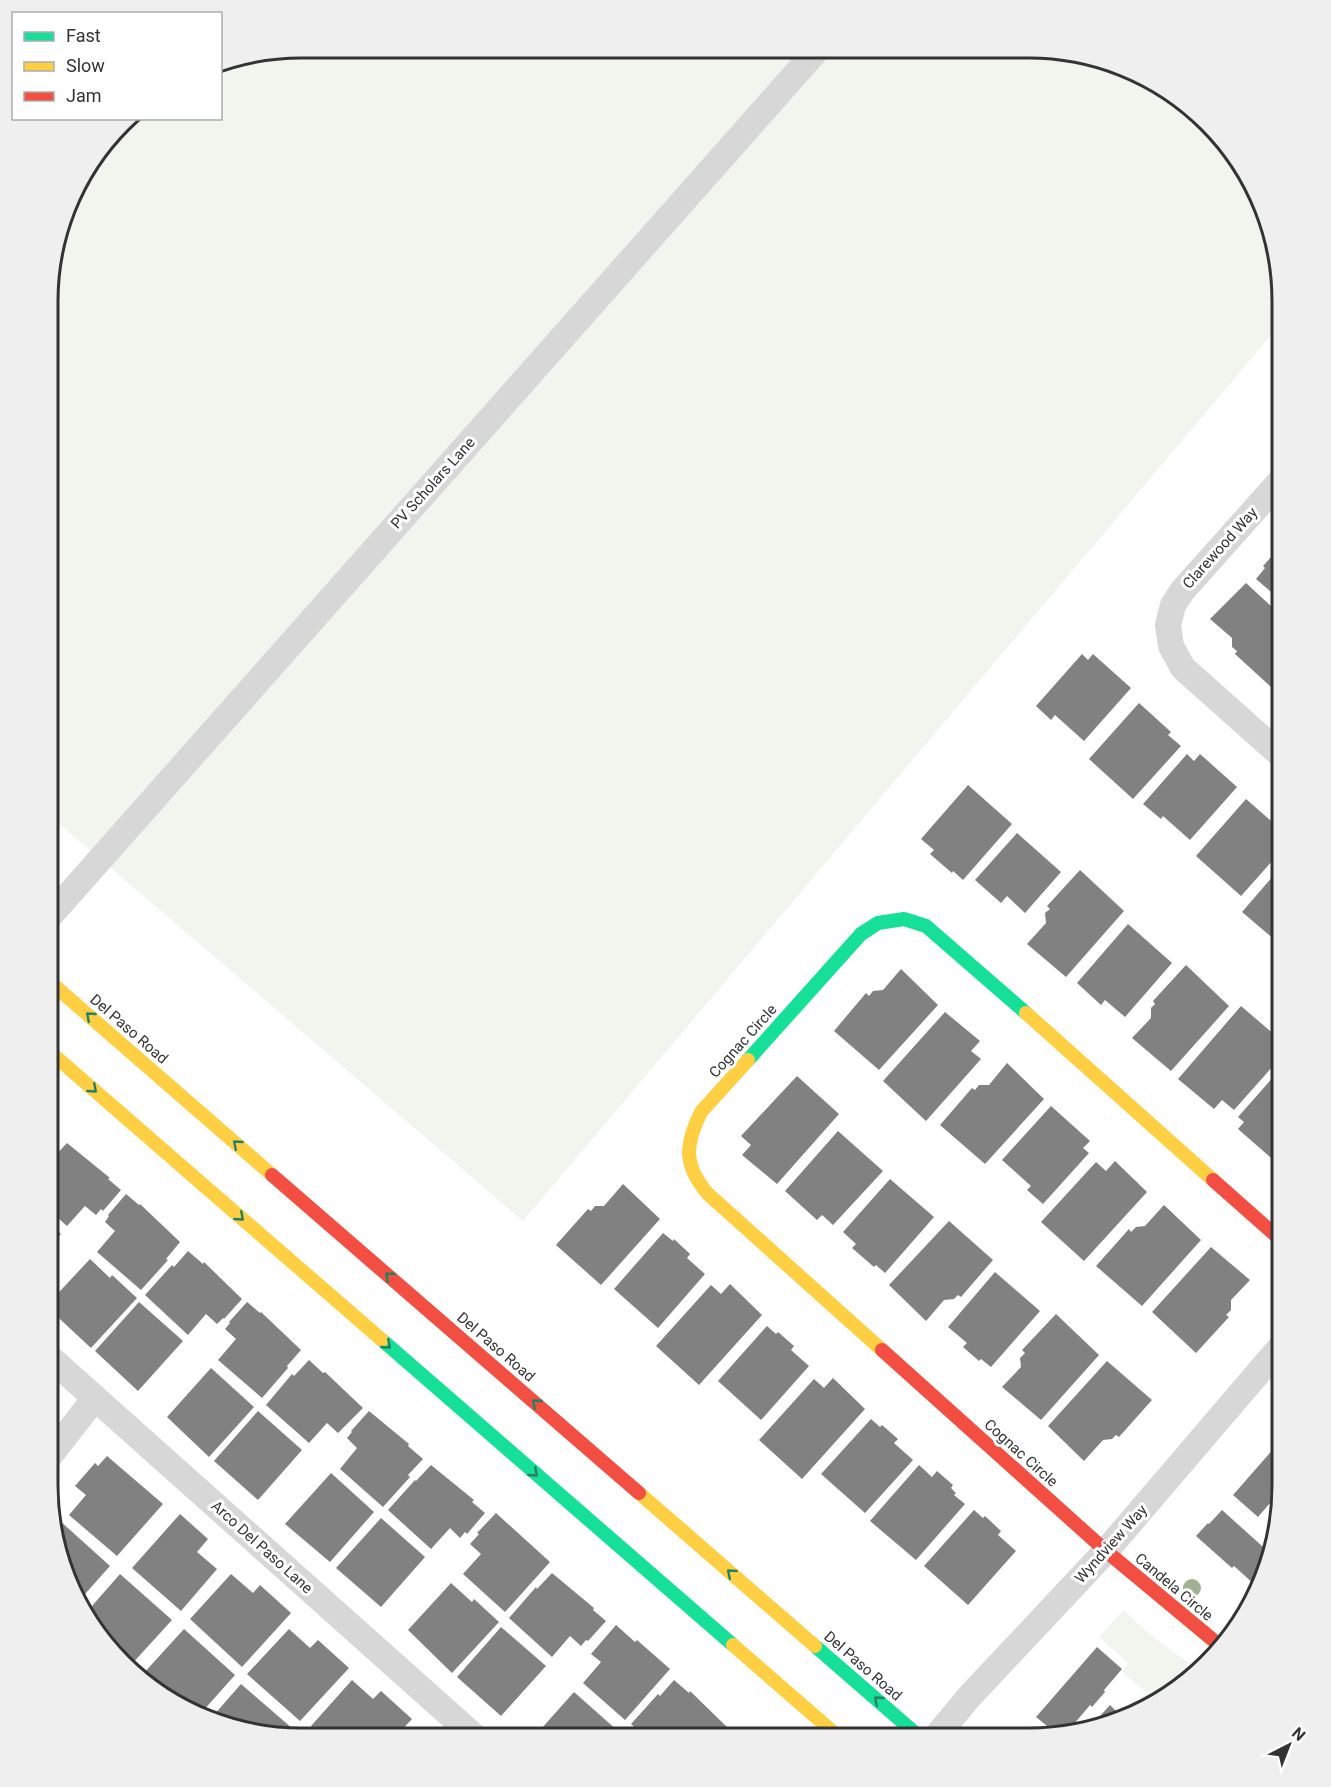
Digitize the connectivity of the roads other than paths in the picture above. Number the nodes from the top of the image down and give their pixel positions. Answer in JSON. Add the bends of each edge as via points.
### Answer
{"nodes":[{"id":1,"x":810,"y":58,"type":"edge"},
{"id":2,"x":1272,"y":490,"type":"edge"},
{"id":3,"x":1272,"y":747,"type":"edge"},
{"id":4,"x":58,"y":907,"type":"edge"},
{"id":5,"x":58,"y":989,"type":"edge"},
{"id":6,"x":58,"y":1059,"type":"edge"},
{"id":7,"x":1272,"y":1233,"type":"edge"},
{"id":8,"x":1272,"y":1356,"type":"edge"},
{"id":9,"x":58,"y":1365,"type":"edge"},
{"id":10,"x":95,"y":1398,"type":"junction"},
{"id":11,"x":58,"y":1445,"type":"edge"},
{"id":12,"x":1106,"y":1551,"type":"junction"},
{"id":13,"x":1216,"y":1642,"type":"edge"},
{"id":14,"x":465,"y":1728,"type":"edge"},
{"id":15,"x":828,"y":1728,"type":"edge"},
{"id":16,"x":909,"y":1728,"type":"edge"},
{"id":17,"x":943,"y":1728,"type":"edge"}],
"edges":[{"from":1,"to":4,"type":"street","name":"PV Scholars Lane"},
{"from":2,"to":3,"type":"street","name":"Clarewood Way","via":[[1183,590],[1173,605],[1168,625],[1171,646],[1183,668]]},
{"from":16,"to":5,"type":"street","name":"Del Paso Road","one_way":true},
{"from":6,"to":15,"type":"street","one_way":true},
{"from":7,"to":12,"type":"street","name":"Cognac Circle","via":[[941,938],[926,926],[904,919],[878,923],[861,934],[701,1112],[694,1125],[689,1149],[692,1174],[708,1194]]},
{"from":8,"to":12,"type":"street","name":"Wyndview Way"},
{"from":9,"to":10,"type":"street","name":"Arco Del Paso Lane"},
{"from":10,"to":11,"type":"street"},
{"from":10,"to":14,"type":"street","name":"Arco Del Paso Lane"},
{"from":12,"to":13,"type":"street","name":"Candela Circle"},
{"from":12,"to":17,"type":"street","name":"Wyndview Way"}]}
